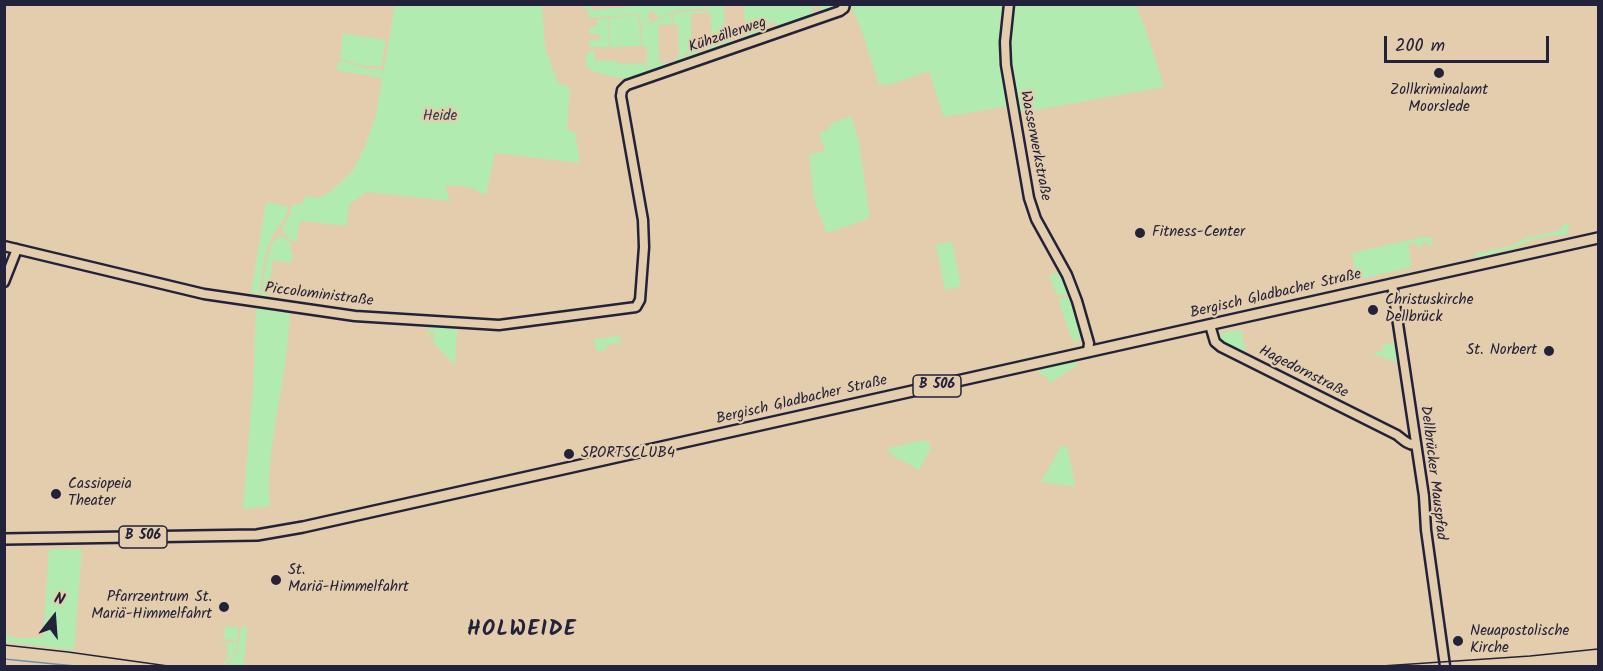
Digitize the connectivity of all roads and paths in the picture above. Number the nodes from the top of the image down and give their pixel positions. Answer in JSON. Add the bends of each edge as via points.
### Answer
{"nodes":[{"id":1,"x":1009,"y":4,"type":"edge"},
{"id":2,"x":844,"y":7,"type":"edge"},
{"id":3,"x":1599,"y":238,"type":"edge"},
{"id":4,"x":4,"y":246,"type":"edge"},
{"id":5,"x":17,"y":249,"type":"junction"},
{"id":6,"x":4,"y":282,"type":"edge"},
{"id":7,"x":1392,"y":284,"type":"junction"},
{"id":8,"x":636,"y":307,"type":"joint"},
{"id":9,"x":1210,"y":325,"type":"junction"},
{"id":10,"x":1088,"y":352,"type":"junction"},
{"id":11,"x":1414,"y":434,"type":"junction"},
{"id":12,"x":1397,"y":435,"type":"junction"},
{"id":13,"x":1416,"y":445,"type":"junction"},
{"id":14,"x":4,"y":539,"type":"edge"},
{"id":15,"x":1445,"y":666,"type":"edge"}],
"edges":[{"from":1,"to":10,"type":"street","name":"Wasserwerkstraße","via":[[1006,65],[1029,198],[1073,292]]},
{"from":2,"to":8,"type":"street","name":"Kühzällerweg","via":[[623,88],[621,96],[644,220],[640,300]]},
{"from":3,"to":7,"type":"main road","name":"Bergisch Gladbacher Straße","number":"B 506"},
{"from":4,"to":5,"type":"street","name":"Piccoloministraße"},
{"from":5,"to":6,"type":"street"},
{"from":5,"to":8,"type":"street","name":"Piccoloministraße","via":[[214,296],[355,316],[499,325]]},
{"from":7,"to":9,"type":"main road","name":"Bergisch Gladbacher Straße","number":"B 506"},
{"from":7,"to":11,"type":"street","name":"Dellbrücker Mauspfad"},
{"from":9,"to":10,"type":"main road","name":"Bergisch Gladbacher Straße","number":"B 506"},
{"from":9,"to":12,"type":"street","name":"Hagedornstraße","via":[[1217,345]]},
{"from":10,"to":14,"type":"main road","name":"Bergisch Gladbacher Straße","number":"B 506","via":[[268,534]]},
{"from":11,"to":12,"type":"street","name":"Hagedornstraße"},
{"from":11,"to":13,"type":"street","name":"Dellbrücker Mauspfad"},
{"from":12,"to":13,"type":"street","name":"Hagedornstraße"},
{"from":13,"to":15,"type":"street","name":"Dellbrücker Mauspfad"}]}
